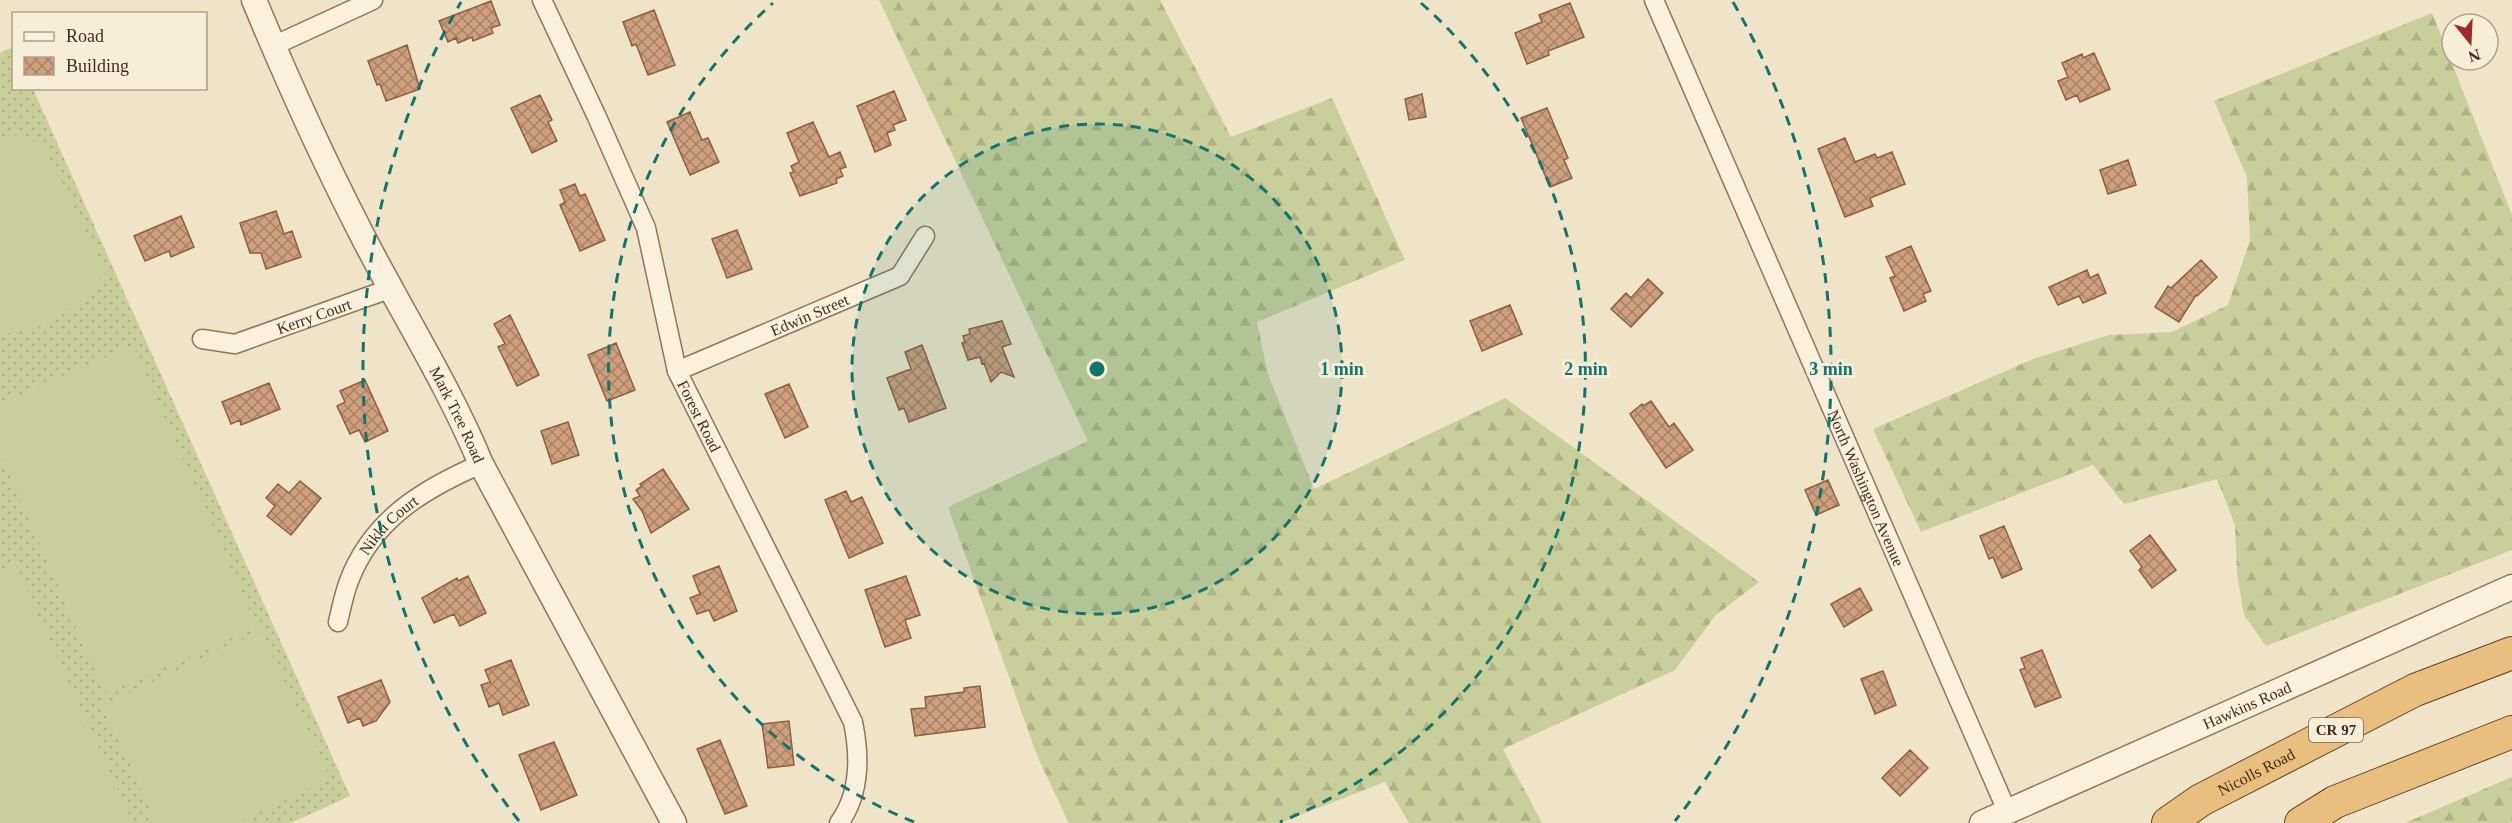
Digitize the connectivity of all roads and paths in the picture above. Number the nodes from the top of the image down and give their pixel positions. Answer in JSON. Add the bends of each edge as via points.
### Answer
{"nodes":[{"id":1,"x":254,"y":0,"type":"edge"},
{"id":2,"x":373,"y":0,"type":"edge"},
{"id":3,"x":542,"y":0,"type":"edge"},
{"id":4,"x":1654,"y":0,"type":"edge"},
{"id":5,"x":273,"y":46,"type":"junction"},
{"id":6,"x":925,"y":236,"type":"dead end"},
{"id":7,"x":392,"y":288,"type":"junction"},
{"id":8,"x":202,"y":339,"type":"dead end"},
{"id":9,"x":677,"y":371,"type":"junction"},
{"id":10,"x":481,"y":464,"type":"junction"},
{"id":11,"x":2512,"y":587,"type":"edge"},
{"id":12,"x":338,"y":622,"type":"dead end"},
{"id":13,"x":2512,"y":653,"type":"edge"},
{"id":14,"x":2512,"y":732,"type":"edge"},
{"id":15,"x":2007,"y":811,"type":"junction"},
{"id":16,"x":674,"y":823,"type":"edge"},
{"id":17,"x":840,"y":823,"type":"edge"},
{"id":18,"x":848,"y":823,"type":"edge"},
{"id":19,"x":1982,"y":823,"type":"edge"},
{"id":20,"x":2168,"y":823,"type":"edge"},
{"id":21,"x":2301,"y":823,"type":"edge"}],
"edges":[{"from":1,"to":5,"type":"street","name":"Mark Tree Road"},
{"from":2,"to":5,"type":"street"},
{"from":3,"to":9,"type":"street","name":"Forest Road","via":[[646,228]]},
{"from":4,"to":15,"type":"street","name":"North Washington Avenue"},
{"from":5,"to":7,"type":"street","name":"Mark Tree Road","via":[[359,229]]},
{"from":6,"to":9,"type":"street","name":"Edwin Street","via":[[900,276]]},
{"from":7,"to":8,"type":"street","name":"Kerry Court","via":[[235,344]]},
{"from":7,"to":10,"type":"street","name":"Mark Tree Road"},
{"from":9,"to":17,"type":"street","name":"Forest Road","via":[[853,722],[858,773],[852,799]]},
{"from":10,"to":12,"type":"street","name":"Nikki Court","via":[[443,480],[384,523],[349,580]]},
{"from":10,"to":16,"type":"street","name":"Mark Tree Road"},
{"from":11,"to":15,"type":"street","name":"Hawkins Road"},
{"from":13,"to":20,"type":"highway","name":"Nicolls Road","number":"CR 97","via":[[2415,690],[2201,800]]},
{"from":14,"to":21,"type":"highway","via":[[2335,802]]},
{"from":15,"to":19,"type":"street","name":"Hawkins Road"},
{"from":17,"to":18,"type":"street"}]}
